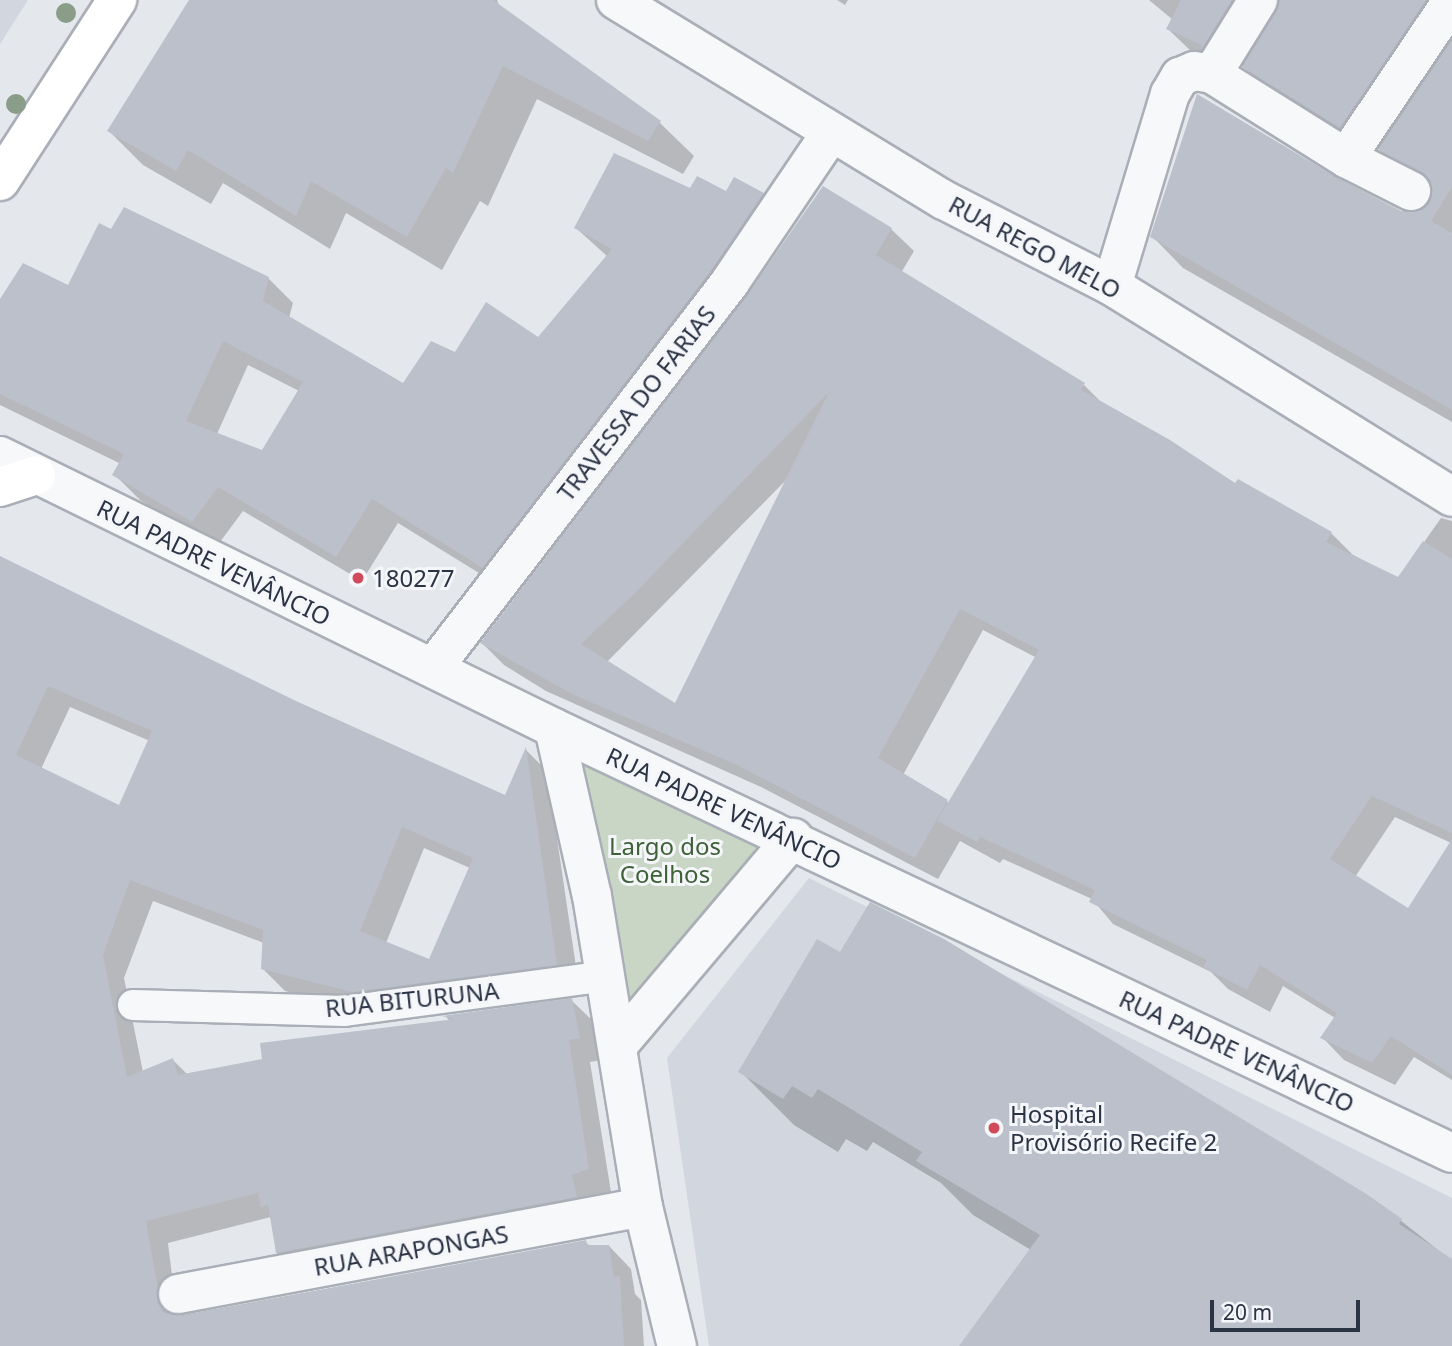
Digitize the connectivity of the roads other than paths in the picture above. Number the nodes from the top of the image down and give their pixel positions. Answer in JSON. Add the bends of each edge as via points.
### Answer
{"nodes":[{"id":1,"x":117,"y":0,"type":"edge"},
{"id":2,"x":616,"y":0,"type":"edge"},
{"id":3,"x":1258,"y":0,"type":"edge"},
{"id":4,"x":1448,"y":13,"type":"edge"},
{"id":5,"x":1212,"y":74,"type":"junction"},
{"id":6,"x":831,"y":133,"type":"junction"},
{"id":7,"x":1346,"y":158,"type":"junction"},
{"id":8,"x":0,"y":181,"type":"edge"},
{"id":9,"x":1412,"y":191,"type":"dead end"},
{"id":10,"x":1112,"y":286,"type":"junction"},
{"id":11,"x":0,"y":456,"type":"edge"},
{"id":12,"x":36,"y":475,"type":"junction"},
{"id":13,"x":0,"y":487,"type":"edge"},
{"id":14,"x":1452,"y":497,"type":"edge"},
{"id":15,"x":433,"y":668,"type":"junction"},
{"id":16,"x":554,"y":728,"type":"junction"},
{"id":17,"x":793,"y":838,"type":"junction"},
{"id":18,"x":606,"y":976,"type":"junction"},
{"id":19,"x":133,"y":1004,"type":"dead end"},
{"id":20,"x":619,"y":1044,"type":"junction"},
{"id":21,"x":1452,"y":1153,"type":"edge"},
{"id":22,"x":643,"y":1207,"type":"junction"},
{"id":23,"x":178,"y":1294,"type":"dead end"},
{"id":24,"x":677,"y":1346,"type":"edge"}],
"edges":[{"from":1,"to":8,"type":"street"},
{"from":2,"to":6,"type":"street","name":"RUA REGO MELO"},
{"from":3,"to":5,"type":"street"},
{"from":4,"to":7,"type":"street"},
{"from":5,"to":7,"type":"street"},
{"from":5,"to":10,"type":"street","via":[[1194,71],[1180,77],[1170,94]]},
{"from":6,"to":10,"type":"street","name":"RUA REGO MELO","via":[[944,201]]},
{"from":6,"to":15,"type":"street","name":"TRAVESSA DO FARIAS","via":[[730,282]]},
{"from":7,"to":9,"type":"street"},
{"from":10,"to":14,"type":"street","name":"RUA REGO MELO"},
{"from":11,"to":12,"type":"street","name":"RUA PADRE VENÂNCIO"},
{"from":12,"to":13,"type":"street"},
{"from":12,"to":15,"type":"street","name":"RUA PADRE VENÂNCIO"},
{"from":15,"to":16,"type":"street","name":"RUA PADRE VENÂNCIO"},
{"from":16,"to":17,"type":"street","name":"RUA PADRE VENÂNCIO"},
{"from":16,"to":18,"type":"street"},
{"from":17,"to":20,"type":"street"},
{"from":17,"to":21,"type":"street","name":"RUA PADRE VENÂNCIO"},
{"from":18,"to":19,"type":"lane","name":"RUA BITURUNA","via":[[345,1011]]},
{"from":18,"to":20,"type":"street"},
{"from":20,"to":22,"type":"street"},
{"from":22,"to":23,"type":"street","name":"RUA ARAPONGAS"},
{"from":22,"to":24,"type":"street"}]}
